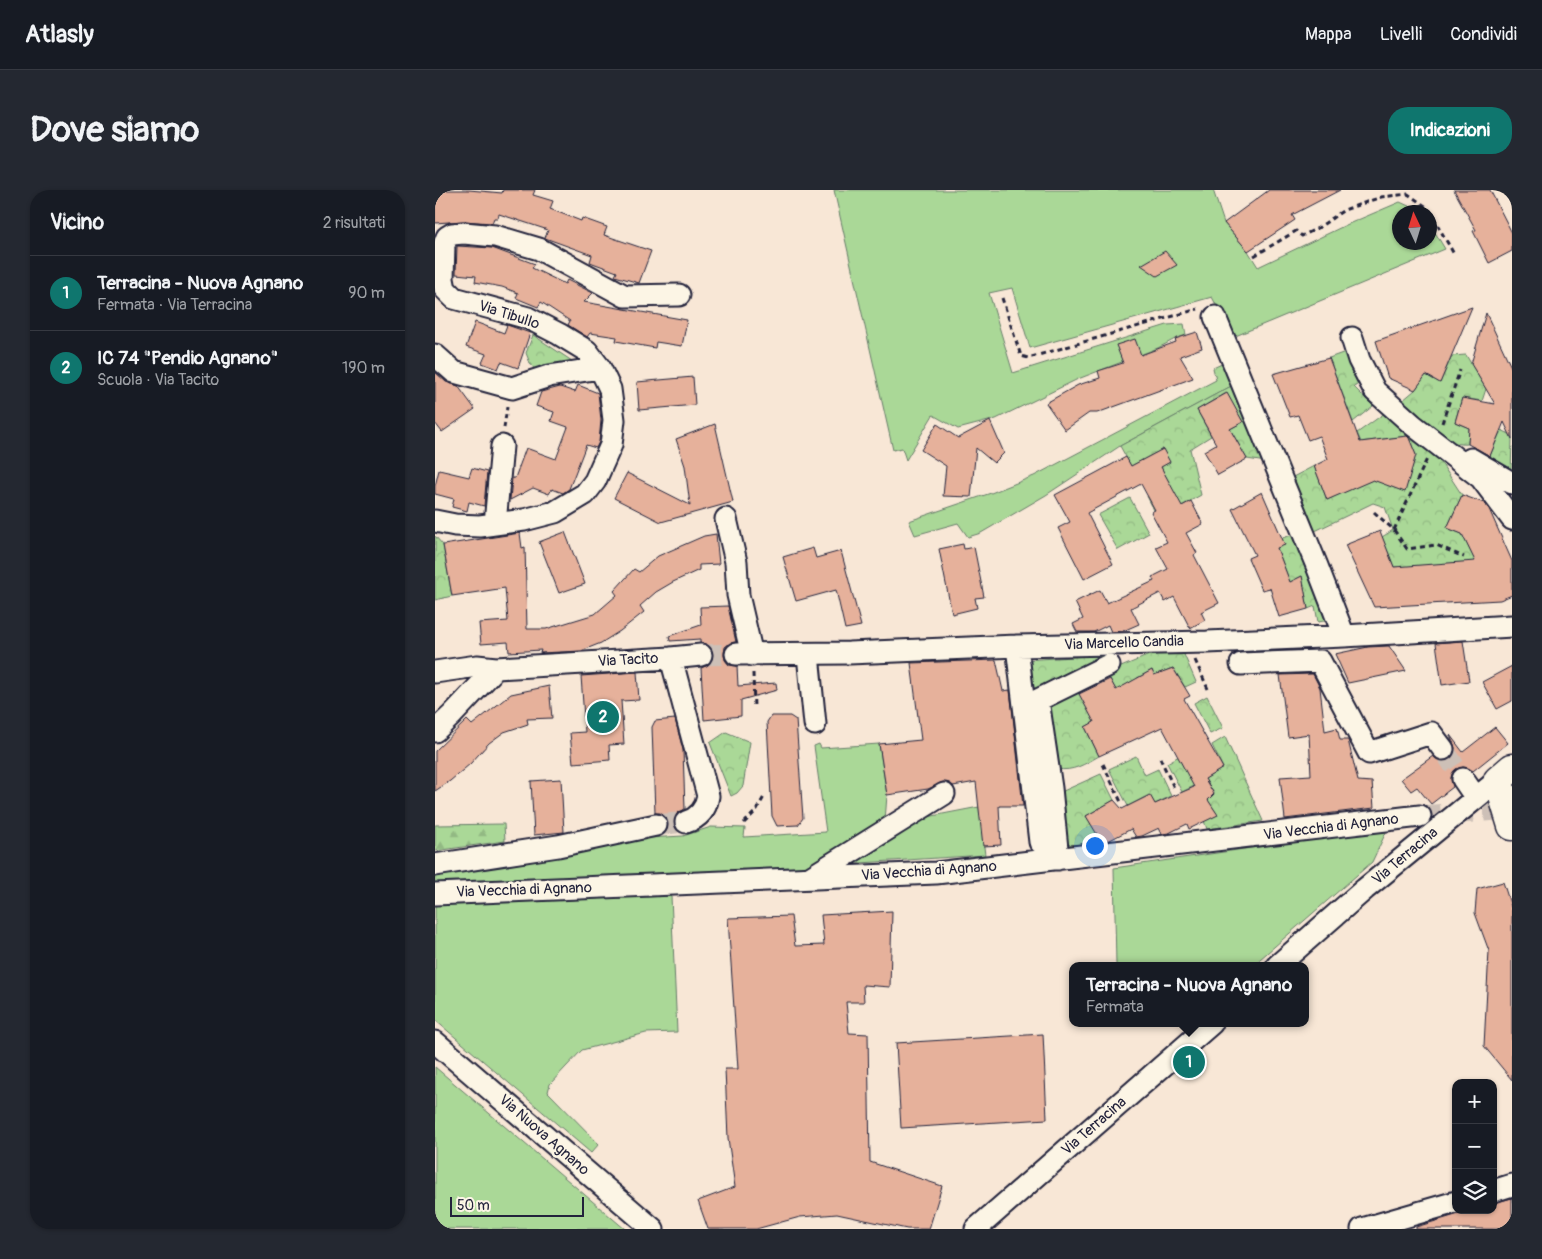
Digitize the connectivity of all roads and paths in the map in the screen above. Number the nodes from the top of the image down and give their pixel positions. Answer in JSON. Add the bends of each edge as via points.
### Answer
{"nodes":[{"id":1,"x":1254,"y":256,"type":"dead end"},
{"id":2,"x":1455,"y":256,"type":"dead end"},
{"id":3,"x":679,"y":296,"type":"dead end"},
{"id":4,"x":1002,"y":298,"type":"dead end"},
{"id":5,"x":1215,"y":317,"type":"joint"},
{"id":6,"x":1352,"y":338,"type":"dead end"},
{"id":7,"x":435,"y":355,"type":"edge"},
{"id":8,"x":600,"y":368,"type":"junction"},
{"id":9,"x":512,"y":388,"type":"junction"},
{"id":10,"x":1435,"y":443,"type":"junction"},
{"id":11,"x":502,"y":446,"type":"joint"},
{"id":12,"x":1512,"y":482,"type":"edge"},
{"id":13,"x":1374,"y":512,"type":"dead end"},
{"id":14,"x":726,"y":519,"type":"dead end"},
{"id":15,"x":1512,"y":519,"type":"edge"},
{"id":16,"x":435,"y":521,"type":"edge"},
{"id":17,"x":495,"y":524,"type":"junction"},
{"id":18,"x":1464,"y":557,"type":"dead end"},
{"id":19,"x":1512,"y":626,"type":"edge"},
{"id":20,"x":1344,"y":636,"type":"junction"},
{"id":21,"x":1187,"y":642,"type":"junction"},
{"id":22,"x":1017,"y":646,"type":"junction"},
{"id":23,"x":744,"y":654,"type":"junction"},
{"id":24,"x":808,"y":654,"type":"junction"},
{"id":25,"x":701,"y":655,"type":"tunnel mouth"},
{"id":26,"x":671,"y":658,"type":"junction"},
{"id":27,"x":1241,"y":664,"type":"dead end"},
{"id":28,"x":1109,"y":665,"type":"dead end"},
{"id":29,"x":496,"y":668,"type":"junction"},
{"id":30,"x":435,"y":672,"type":"edge"},
{"id":31,"x":1208,"y":689,"type":"dead end"},
{"id":32,"x":754,"y":709,"type":"dead end"},
{"id":33,"x":815,"y":724,"type":"dead end"},
{"id":34,"x":435,"y":731,"type":"edge"},
{"id":35,"x":1443,"y":749,"type":"tunnel mouth"},
{"id":36,"x":1160,"y":758,"type":"dead end"},
{"id":37,"x":1103,"y":764,"type":"dead end"},
{"id":38,"x":1505,"y":774,"type":"edge"},
{"id":39,"x":1463,"y":779,"type":"tunnel mouth"},
{"id":40,"x":1175,"y":790,"type":"dead end"},
{"id":41,"x":944,"y":794,"type":"dead end"},
{"id":42,"x":765,"y":796,"type":"dead end"},
{"id":43,"x":1476,"y":798,"type":"junction"},
{"id":44,"x":1122,"y":804,"type":"dead end"},
{"id":45,"x":1420,"y":816,"type":"tunnel mouth"},
{"id":46,"x":686,"y":822,"type":"tunnel mouth"},
{"id":47,"x":744,"y":824,"type":"dead end"},
{"id":48,"x":656,"y":825,"type":"tunnel mouth"},
{"id":49,"x":1512,"y":826,"type":"edge"},
{"id":50,"x":1039,"y":842,"type":"dead end"},
{"id":51,"x":1058,"y":859,"type":"junction"},
{"id":52,"x":435,"y":865,"type":"edge"},
{"id":53,"x":809,"y":878,"type":"junction"},
{"id":54,"x":435,"y":894,"type":"edge"},
{"id":55,"x":1282,"y":962,"type":"edge"},
{"id":56,"x":1207,"y":1027,"type":"edge"},
{"id":57,"x":435,"y":1042,"type":"edge"},
{"id":58,"x":1512,"y":1186,"type":"edge"},
{"id":59,"x":1497,"y":1190,"type":"edge"},
{"id":60,"x":1452,"y":1203,"type":"edge"},
{"id":61,"x":653,"y":1229,"type":"edge"},
{"id":62,"x":976,"y":1229,"type":"edge"},
{"id":63,"x":1362,"y":1229,"type":"edge"}],
"edges":[{"from":1,"to":2,"type":"path","via":[[1296,231],[1302,236],[1318,228],[1344,210],[1381,197],[1408,194],[1428,208]]},
{"from":3,"to":8,"type":"street","name":"Via Tibullo","via":[[625,296],[539,249],[495,236],[464,233],[447,237],[443,279],[445,290],[454,298],[528,318],[587,351]]},
{"from":4,"to":5,"type":"path","via":[[1021,356],[1028,358],[1190,310],[1206,308]]},
{"from":5,"to":20,"type":"street"},
{"from":6,"to":10,"type":"street","via":[[1375,391]]},
{"from":7,"to":9,"type":"street","via":[[454,372]]},
{"from":8,"to":9,"type":"street","via":[[549,376]]},
{"from":8,"to":17,"type":"street","name":"Via Tibullo","via":[[610,389],[614,420],[611,445],[595,481],[585,494],[555,512]]},
{"from":9,"to":11,"type":"path"},
{"from":10,"to":12,"type":"street","via":[[1455,449]]},
{"from":10,"to":15,"type":"street","via":[[1481,478]]},
{"from":11,"to":17,"type":"street"},
{"from":13,"to":18,"type":"path","via":[[1393,530],[1407,550],[1436,545]]},
{"from":14,"to":23,"type":"street","via":[[736,562]]},
{"from":16,"to":17,"type":"street","name":"Via Tibullo","via":[[463,525]]},
{"from":19,"to":20,"type":"street","name":"Via Marcello Candia"},
{"from":20,"to":21,"type":"street","name":"Via Marcello Candia"},
{"from":21,"to":22,"type":"street","name":"Via Marcello Candia"},
{"from":21,"to":31,"type":"path"},
{"from":22,"to":24,"type":"street","name":"Via Marcello Candia"},
{"from":22,"to":50,"type":"street"},
{"from":23,"to":24,"type":"street","name":"Via Marcello Candia"},
{"from":23,"to":32,"type":"path"},
{"from":24,"to":33,"type":"street"},
{"from":25,"to":26,"type":"street"},
{"from":26,"to":29,"type":"street","name":"Via Tacito"},
{"from":26,"to":46,"type":"street","name":"Via Tacito","via":[[708,796],[707,806],[695,820]]},
{"from":27,"to":35,"type":"street","via":[[1320,661],[1369,753],[1431,733]]},
{"from":28,"to":51,"type":"street","via":[[1038,700]]},
{"from":29,"to":30,"type":"street","name":"Via Tacito","via":[[477,666]]},
{"from":29,"to":34,"type":"street"},
{"from":36,"to":40,"type":"path"},
{"from":37,"to":44,"type":"path"},
{"from":38,"to":43,"type":"street","name":"Via Terracina"},
{"from":38,"to":49,"type":"main road"},
{"from":39,"to":43,"type":"street"},
{"from":41,"to":53,"type":"street"},
{"from":42,"to":47,"type":"path"},
{"from":43,"to":55,"type":"street","name":"Via Terracina"},
{"from":45,"to":51,"type":"street","name":"Via Vecchia di Agnano"},
{"from":48,"to":52,"type":"street","via":[[558,846]]},
{"from":51,"to":53,"type":"street","name":"Via Vecchia di Agnano","via":[[936,873]]},
{"from":53,"to":54,"type":"street","name":"Via Vecchia di Agnano"},
{"from":56,"to":62,"type":"street","name":"Via Terracina"},
{"from":57,"to":61,"type":"street","name":"Via Nuova Agnano"},
{"from":58,"to":59,"type":"street"},
{"from":60,"to":63,"type":"street"}]}
